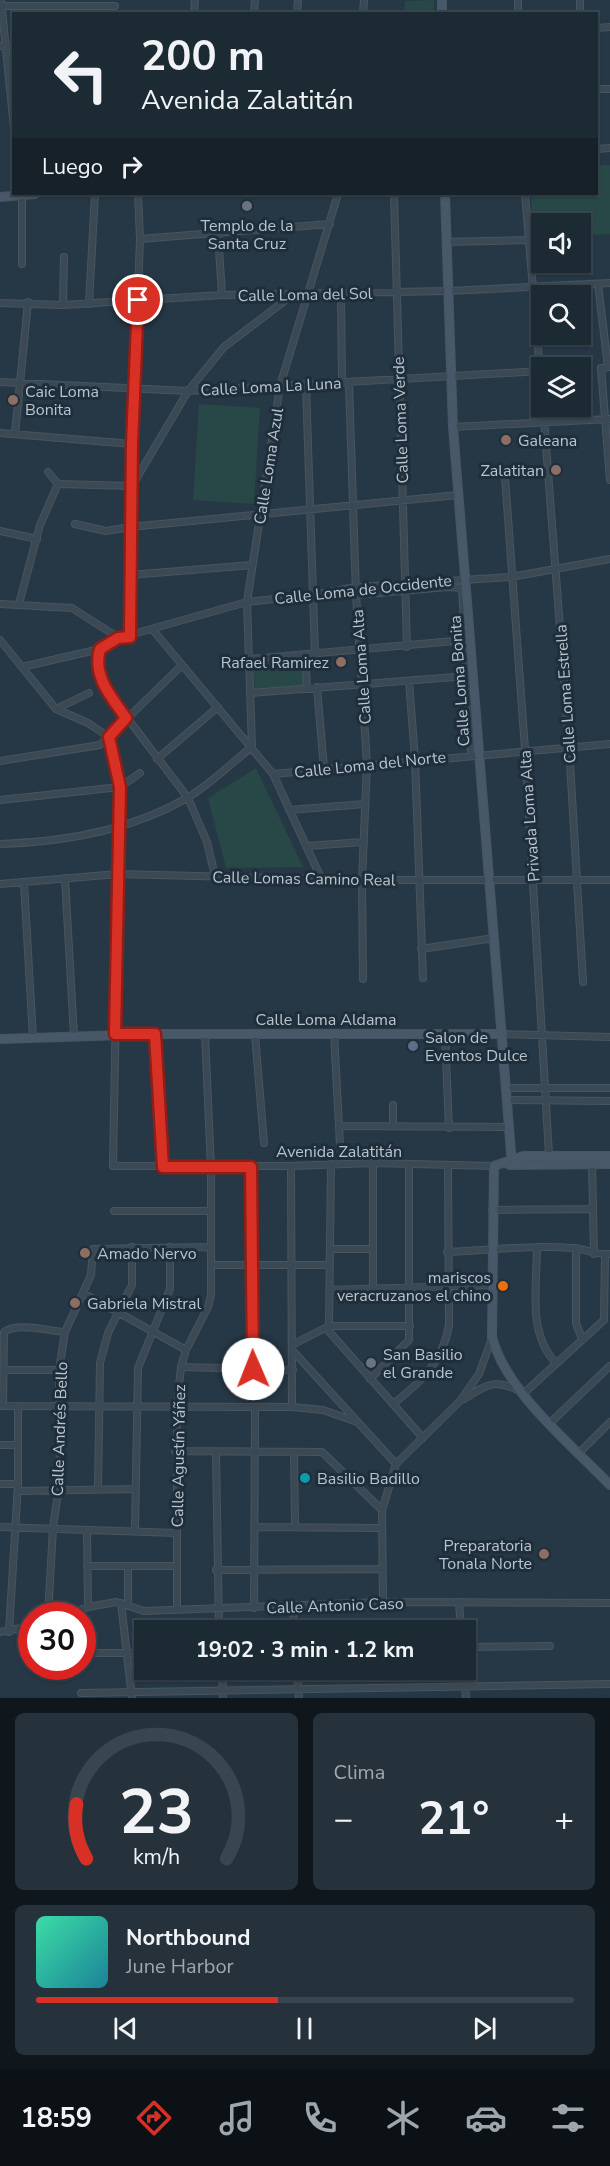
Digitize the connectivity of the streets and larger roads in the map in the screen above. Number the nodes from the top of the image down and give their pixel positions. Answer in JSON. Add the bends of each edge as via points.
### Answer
{"nodes":[{"id":1,"x":1,"y":3,"type":"edge"},
{"id":2,"x":115,"y":6,"type":"dead end"},
{"id":3,"x":6,"y":46,"type":"edge"},
{"id":4,"x":12,"y":103,"type":"edge"},
{"id":5,"x":22,"y":195,"type":"edge"},
{"id":6,"x":95,"y":195,"type":"edge"},
{"id":7,"x":138,"y":195,"type":"edge"},
{"id":8,"x":338,"y":195,"type":"edge"},
{"id":9,"x":394,"y":195,"type":"edge"},
{"id":10,"x":445,"y":195,"type":"edge"},
{"id":11,"x":525,"y":195,"type":"edge"},
{"id":12,"x":330,"y":224,"type":"junction"},
{"id":13,"x":218,"y":233,"type":"junction"},
{"id":14,"x":140,"y":239,"type":"junction"},
{"id":15,"x":528,"y":240,"type":"junction"},
{"id":16,"x":446,"y":242,"type":"junction"},
{"id":17,"x":64,"y":257,"type":"dead end"},
{"id":18,"x":22,"y":264,"type":"dead end"},
{"id":19,"x":610,"y":283,"type":"edge"},
{"id":20,"x":598,"y":284,"type":"junction"},
{"id":21,"x":534,"y":285,"type":"edge"},
{"id":22,"x":582,"y":285,"type":"edge"},
{"id":23,"x":531,"y":288,"type":"edge"},
{"id":24,"x":449,"y":291,"type":"junction"},
{"id":25,"x":397,"y":292,"type":"junction"},
{"id":26,"x":341,"y":294,"type":"junction"},
{"id":27,"x":305,"y":295,"type":"junction"},
{"id":28,"x":222,"y":296,"type":"junction"},
{"id":29,"x":291,"y":296,"type":"junction"},
{"id":30,"x":138,"y":300,"type":"junction"},
{"id":31,"x":28,"y":302,"type":"junction"},
{"id":32,"x":0,"y":303,"type":"edge"},
{"id":33,"x":89,"y":304,"type":"junction"},
{"id":34,"x":63,"y":305,"type":"junction"},
{"id":35,"x":606,"y":368,"type":"edge"},
{"id":36,"x":531,"y":372,"type":"edge"},
{"id":37,"x":450,"y":376,"type":"junction"},
{"id":38,"x":399,"y":380,"type":"junction"},
{"id":39,"x":0,"y":382,"type":"edge"},
{"id":40,"x":18,"y":382,"type":"junction"},
{"id":41,"x":345,"y":383,"type":"junction"},
{"id":42,"x":306,"y":385,"type":"junction"},
{"id":43,"x":280,"y":386,"type":"junction"},
{"id":44,"x":134,"y":387,"type":"junction"},
{"id":45,"x":188,"y":391,"type":"junction"},
{"id":46,"x":544,"y":417,"type":"edge"},
{"id":47,"x":608,"y":419,"type":"edge"},
{"id":48,"x":544,"y":424,"type":"junction"},
{"id":49,"x":453,"y":427,"type":"junction"},
{"id":50,"x":0,"y":433,"type":"edge"},
{"id":51,"x":15,"y":434,"type":"junction"},
{"id":52,"x":132,"y":444,"type":"junction"},
{"id":53,"x":48,"y":472,"type":"dead end"},
{"id":54,"x":505,"y":477,"type":"dead end"},
{"id":55,"x":610,"y":480,"type":"edge"},
{"id":56,"x":58,"y":484,"type":"junction"},
{"id":57,"x":132,"y":486,"type":"junction"},
{"id":58,"x":458,"y":495,"type":"junction"},
{"id":59,"x":402,"y":501,"type":"junction"},
{"id":60,"x":353,"y":506,"type":"junction"},
{"id":61,"x":310,"y":510,"type":"junction"},
{"id":62,"x":260,"y":516,"type":"junction"},
{"id":63,"x":75,"y":524,"type":"dead end"},
{"id":64,"x":130,"y":526,"type":"junction"},
{"id":65,"x":0,"y":531,"type":"edge"},
{"id":66,"x":36,"y":539,"type":"junction"},
{"id":67,"x":610,"y":559,"type":"edge"},
{"id":68,"x":252,"y":565,"type":"junction"},
{"id":69,"x":555,"y":571,"type":"junction"},
{"id":70,"x":130,"y":575,"type":"junction"},
{"id":71,"x":512,"y":577,"type":"junction"},
{"id":72,"x":466,"y":578,"type":"junction"},
{"id":73,"x":404,"y":583,"type":"junction"},
{"id":74,"x":356,"y":587,"type":"junction"},
{"id":75,"x":405,"y":591,"type":"junction"},
{"id":76,"x":313,"y":595,"type":"junction"},
{"id":77,"x":356,"y":595,"type":"junction"},
{"id":78,"x":247,"y":602,"type":"junction"},
{"id":79,"x":0,"y":604,"type":"edge"},
{"id":80,"x":19,"y":604,"type":"junction"},
{"id":81,"x":153,"y":630,"type":"junction"},
{"id":82,"x":130,"y":637,"type":"junction"},
{"id":83,"x":118,"y":638,"type":"junction"},
{"id":84,"x":0,"y":640,"type":"edge"},
{"id":85,"x":465,"y":640,"type":"junction"},
{"id":86,"x":407,"y":647,"type":"junction"},
{"id":87,"x":100,"y":649,"type":"junction"},
{"id":88,"x":359,"y":650,"type":"junction"},
{"id":89,"x":315,"y":654,"type":"junction"},
{"id":90,"x":305,"y":655,"type":"junction"},
{"id":91,"x":250,"y":659,"type":"junction"},
{"id":92,"x":182,"y":665,"type":"junction"},
{"id":93,"x":22,"y":667,"type":"junction"},
{"id":94,"x":467,"y":676,"type":"junction"},
{"id":95,"x":409,"y":681,"type":"junction"},
{"id":96,"x":361,"y":684,"type":"junction"},
{"id":97,"x":317,"y":687,"type":"junction"},
{"id":98,"x":307,"y":688,"type":"junction"},
{"id":99,"x":89,"y":693,"type":"dead end"},
{"id":100,"x":251,"y":693,"type":"junction"},
{"id":101,"x":218,"y":707,"type":"junction"},
{"id":102,"x":56,"y":709,"type":"junction"},
{"id":103,"x":126,"y":718,"type":"junction"},
{"id":104,"x":109,"y":737,"type":"junction"},
{"id":105,"x":610,"y":744,"type":"edge"},
{"id":106,"x":569,"y":746,"type":"junction"},
{"id":107,"x":252,"y":747,"type":"junction"},
{"id":108,"x":525,"y":749,"type":"junction"},
{"id":109,"x":475,"y":754,"type":"junction"},
{"id":110,"x":157,"y":759,"type":"junction"},
{"id":111,"x":415,"y":759,"type":"junction"},
{"id":112,"x":0,"y":761,"type":"edge"},
{"id":113,"x":367,"y":764,"type":"junction"},
{"id":114,"x":324,"y":769,"type":"junction"},
{"id":115,"x":140,"y":773,"type":"dead end"},
{"id":116,"x":273,"y":774,"type":"junction"},
{"id":117,"x":120,"y":787,"type":"junction"},
{"id":118,"x":188,"y":798,"type":"junction"},
{"id":119,"x":0,"y":800,"type":"edge"},
{"id":120,"x":365,"y":804,"type":"junction"},
{"id":121,"x":289,"y":810,"type":"junction"},
{"id":122,"x":119,"y":828,"type":"junction"},
{"id":123,"x":364,"y":842,"type":"junction"},
{"id":124,"x":0,"y":844,"type":"edge"},
{"id":125,"x":306,"y":846,"type":"junction"},
{"id":126,"x":118,"y":874,"type":"junction"},
{"id":127,"x":214,"y":876,"type":"junction"},
{"id":128,"x":65,"y":878,"type":"junction"},
{"id":129,"x":321,"y":878,"type":"junction"},
{"id":130,"x":418,"y":879,"type":"junction"},
{"id":131,"x":362,"y":880,"type":"junction"},
{"id":132,"x":490,"y":880,"type":"junction"},
{"id":133,"x":534,"y":880,"type":"junction"},
{"id":134,"x":577,"y":880,"type":"junction"},
{"id":135,"x":610,"y":880,"type":"edge"},
{"id":136,"x":24,"y":883,"type":"junction"},
{"id":137,"x":0,"y":884,"type":"edge"},
{"id":138,"x":494,"y":938,"type":"junction"},
{"id":139,"x":421,"y":949,"type":"junction"},
{"id":140,"x":363,"y":978,"type":"dead end"},
{"id":141,"x":423,"y":978,"type":"dead end"},
{"id":142,"x":583,"y":982,"type":"dead end"},
{"id":143,"x":334,"y":1033,"type":"junction"},
{"id":144,"x":445,"y":1033,"type":"junction"},
{"id":145,"x":115,"y":1034,"type":"junction"},
{"id":146,"x":155,"y":1034,"type":"junction"},
{"id":147,"x":255,"y":1034,"type":"junction"},
{"id":148,"x":502,"y":1034,"type":"junction"},
{"id":149,"x":205,"y":1035,"type":"junction"},
{"id":150,"x":541,"y":1035,"type":"junction"},
{"id":151,"x":74,"y":1036,"type":"junction"},
{"id":152,"x":610,"y":1037,"type":"edge"},
{"id":153,"x":33,"y":1038,"type":"junction"},
{"id":154,"x":0,"y":1039,"type":"edge"},
{"id":155,"x":507,"y":1088,"type":"junction"},
{"id":156,"x":545,"y":1088,"type":"junction"},
{"id":157,"x":610,"y":1088,"type":"edge"},
{"id":158,"x":508,"y":1100,"type":"junction"},
{"id":159,"x":546,"y":1100,"type":"junction"},
{"id":160,"x":610,"y":1101,"type":"edge"},
{"id":161,"x":393,"y":1105,"type":"dead end"},
{"id":162,"x":339,"y":1126,"type":"junction"},
{"id":163,"x":393,"y":1127,"type":"junction"},
{"id":164,"x":510,"y":1127,"type":"junction"},
{"id":165,"x":449,"y":1128,"type":"junction"},
{"id":166,"x":264,"y":1143,"type":"dead end"},
{"id":167,"x":340,"y":1144,"type":"dead end"},
{"id":168,"x":344,"y":1155,"type":"dead end"},
{"id":169,"x":549,"y":1155,"type":"junction"},
{"id":170,"x":610,"y":1156,"type":"edge"},
{"id":171,"x":344,"y":1163,"type":"junction"},
{"id":172,"x":374,"y":1163,"type":"junction"},
{"id":173,"x":509,"y":1163,"type":"junction"},
{"id":174,"x":331,"y":1164,"type":"junction"},
{"id":175,"x":592,"y":1164,"type":"junction"},
{"id":176,"x":610,"y":1164,"type":"edge"},
{"id":177,"x":448,"y":1165,"type":"junction"},
{"id":178,"x":291,"y":1166,"type":"junction"},
{"id":179,"x":410,"y":1166,"type":"junction"},
{"id":180,"x":494,"y":1166,"type":"junction"},
{"id":181,"x":163,"y":1167,"type":"junction"},
{"id":182,"x":211,"y":1167,"type":"junction"},
{"id":183,"x":251,"y":1167,"type":"junction"},
{"id":184,"x":593,"y":1209,"type":"junction"},
{"id":185,"x":491,"y":1210,"type":"junction"},
{"id":186,"x":114,"y":1211,"type":"dead end"},
{"id":187,"x":210,"y":1211,"type":"junction"},
{"id":188,"x":132,"y":1247,"type":"junction"},
{"id":189,"x":170,"y":1247,"type":"junction"},
{"id":190,"x":210,"y":1247,"type":"junction"},
{"id":191,"x":537,"y":1247,"type":"junction"},
{"id":192,"x":576,"y":1248,"type":"junction"},
{"id":193,"x":330,"y":1249,"type":"junction"},
{"id":194,"x":372,"y":1250,"type":"junction"},
{"id":195,"x":492,"y":1250,"type":"junction"},
{"id":196,"x":447,"y":1252,"type":"junction"},
{"id":197,"x":594,"y":1254,"type":"junction"},
{"id":198,"x":607,"y":1254,"type":"edge"},
{"id":199,"x":211,"y":1265,"type":"junction"},
{"id":200,"x":252,"y":1265,"type":"junction"},
{"id":201,"x":292,"y":1265,"type":"junction"},
{"id":202,"x":330,"y":1265,"type":"junction"},
{"id":203,"x":492,"y":1284,"type":"junction"},
{"id":204,"x":411,"y":1288,"type":"junction"},
{"id":205,"x":449,"y":1288,"type":"junction"},
{"id":206,"x":373,"y":1289,"type":"junction"},
{"id":207,"x":329,"y":1290,"type":"junction"},
{"id":208,"x":83,"y":1293,"type":"junction"},
{"id":209,"x":119,"y":1312,"type":"junction"},
{"id":210,"x":607,"y":1321,"type":"edge"},
{"id":211,"x":410,"y":1326,"type":"junction"},
{"id":212,"x":328,"y":1327,"type":"junction"},
{"id":213,"x":152,"y":1331,"type":"junction"},
{"id":214,"x":65,"y":1332,"type":"junction"},
{"id":215,"x":492,"y":1337,"type":"junction"},
{"id":216,"x":582,"y":1339,"type":"junction"},
{"id":217,"x":292,"y":1348,"type":"junction"},
{"id":218,"x":186,"y":1350,"type":"junction"},
{"id":219,"x":556,"y":1363,"type":"junction"},
{"id":220,"x":181,"y":1366,"type":"junction"},
{"id":221,"x":610,"y":1366,"type":"edge"},
{"id":222,"x":253,"y":1369,"type":"junction"},
{"id":223,"x":4,"y":1370,"type":"junction"},
{"id":224,"x":59,"y":1370,"type":"junction"},
{"id":225,"x":293,"y":1370,"type":"junction"},
{"id":226,"x":370,"y":1379,"type":"junction"},
{"id":227,"x":521,"y":1393,"type":"junction"},
{"id":228,"x":460,"y":1401,"type":"junction"},
{"id":229,"x":393,"y":1404,"type":"junction"},
{"id":230,"x":2,"y":1406,"type":"edge"},
{"id":231,"x":177,"y":1406,"type":"junction"},
{"id":232,"x":18,"y":1407,"type":"junction"},
{"id":233,"x":59,"y":1407,"type":"junction"},
{"id":234,"x":99,"y":1407,"type":"junction"},
{"id":235,"x":136,"y":1407,"type":"junction"},
{"id":236,"x":255,"y":1407,"type":"junction"},
{"id":237,"x":292,"y":1407,"type":"junction"},
{"id":238,"x":357,"y":1422,"type":"junction"},
{"id":239,"x":610,"y":1422,"type":"edge"},
{"id":240,"x":550,"y":1423,"type":"junction"},
{"id":241,"x":423,"y":1438,"type":"junction"},
{"id":242,"x":0,"y":1445,"type":"edge"},
{"id":243,"x":17,"y":1445,"type":"junction"},
{"id":244,"x":175,"y":1451,"type":"junction"},
{"id":245,"x":216,"y":1452,"type":"junction"},
{"id":246,"x":254,"y":1452,"type":"junction"},
{"id":247,"x":294,"y":1452,"type":"junction"},
{"id":248,"x":579,"y":1453,"type":"junction"},
{"id":249,"x":396,"y":1464,"type":"junction"},
{"id":250,"x":609,"y":1482,"type":"edge"},
{"id":251,"x":0,"y":1484,"type":"edge"},
{"id":252,"x":18,"y":1487,"type":"junction"},
{"id":253,"x":59,"y":1489,"type":"junction"},
{"id":254,"x":98,"y":1489,"type":"junction"},
{"id":255,"x":135,"y":1489,"type":"junction"},
{"id":256,"x":382,"y":1510,"type":"junction"},
{"id":257,"x":295,"y":1526,"type":"junction"},
{"id":258,"x":0,"y":1527,"type":"edge"},
{"id":259,"x":14,"y":1527,"type":"junction"},
{"id":260,"x":255,"y":1527,"type":"junction"},
{"id":261,"x":53,"y":1528,"type":"junction"},
{"id":262,"x":380,"y":1528,"type":"junction"},
{"id":263,"x":87,"y":1530,"type":"junction"},
{"id":264,"x":135,"y":1531,"type":"junction"},
{"id":265,"x":176,"y":1533,"type":"junction"},
{"id":266,"x":87,"y":1566,"type":"junction"},
{"id":267,"x":128,"y":1566,"type":"junction"},
{"id":268,"x":176,"y":1566,"type":"junction"},
{"id":269,"x":255,"y":1569,"type":"junction"},
{"id":270,"x":381,"y":1569,"type":"junction"},
{"id":271,"x":216,"y":1570,"type":"junction"},
{"id":272,"x":49,"y":1602,"type":"edge"},
{"id":273,"x":88,"y":1602,"type":"edge"},
{"id":274,"x":383,"y":1602,"type":"junction"},
{"id":275,"x":459,"y":1602,"type":"junction"},
{"id":276,"x":121,"y":1603,"type":"junction"},
{"id":277,"x":610,"y":1603,"type":"edge"},
{"id":278,"x":96,"y":1606,"type":"edge"},
{"id":279,"x":128,"y":1606,"type":"junction"},
{"id":280,"x":293,"y":1606,"type":"junction"},
{"id":281,"x":177,"y":1608,"type":"junction"},
{"id":282,"x":218,"y":1608,"type":"junction"},
{"id":283,"x":254,"y":1608,"type":"junction"},
{"id":284,"x":219,"y":1620,"type":"edge"},
{"id":285,"x":294,"y":1620,"type":"edge"},
{"id":286,"x":460,"y":1620,"type":"edge"},
{"id":287,"x":18,"y":1630,"type":"edge"},
{"id":288,"x":0,"y":1632,"type":"edge"},
{"id":289,"x":9,"y":1632,"type":"junction"},
{"id":290,"x":550,"y":1646,"type":"dead end"},
{"id":291,"x":476,"y":1647,"type":"edge"},
{"id":292,"x":96,"y":1653,"type":"edge"},
{"id":293,"x":127,"y":1653,"type":"junction"},
{"id":294,"x":134,"y":1653,"type":"edge"},
{"id":295,"x":222,"y":1680,"type":"edge"},
{"id":296,"x":465,"y":1680,"type":"edge"},
{"id":297,"x":610,"y":1684,"type":"edge"},
{"id":298,"x":466,"y":1689,"type":"junction"},
{"id":299,"x":81,"y":1694,"type":"dead end"},
{"id":300,"x":299,"y":1694,"type":"edge"},
{"id":301,"x":131,"y":1695,"type":"edge"},
{"id":302,"x":223,"y":1695,"type":"edge"},
{"id":303,"x":466,"y":1698,"type":"edge"}],
"edges":[{"from":1,"to":2,"type":"street"},
{"from":1,"to":3,"type":"street"},
{"from":3,"to":4,"type":"street"},
{"from":5,"to":18,"type":"street"},
{"from":6,"to":33,"type":"street"},
{"from":7,"to":14,"type":"street"},
{"from":8,"to":12,"type":"street","name":"Calle Loma Azul"},
{"from":9,"to":25,"type":"street","name":"Calle Loma Verde"},
{"from":10,"to":16,"type":"street","name":"Calle Loma Bonita"},
{"from":11,"to":15,"type":"street"},
{"from":12,"to":13,"type":"street"},
{"from":12,"to":27,"type":"street","name":"Calle Loma Azul"},
{"from":13,"to":14,"type":"street"},
{"from":13,"to":28,"type":"street"},
{"from":14,"to":30,"type":"street"},
{"from":15,"to":16,"type":"street"},
{"from":15,"to":21,"type":"street"},
{"from":16,"to":24,"type":"street","name":"Calle Loma Bonita"},
{"from":17,"to":34,"type":"street"},
{"from":19,"to":20,"type":"street","name":"Calle Loma del Sol"},
{"from":20,"to":22,"type":"street","name":"Calle Loma del Sol"},
{"from":20,"to":35,"type":"street"},
{"from":23,"to":24,"type":"street","name":"Calle Loma del Sol"},
{"from":24,"to":25,"type":"street","name":"Calle Loma del Sol"},
{"from":24,"to":37,"type":"street","name":"Calle Loma Bonita"},
{"from":25,"to":26,"type":"street","name":"Calle Loma del Sol"},
{"from":25,"to":38,"type":"street","name":"Calle Loma Verde"},
{"from":26,"to":27,"type":"street","name":"Calle Loma del Sol"},
{"from":26,"to":41,"type":"street","name":"Calle Loma Alta"},
{"from":27,"to":29,"type":"street","name":"Calle Loma del Sol"},
{"from":27,"to":43,"type":"street","name":"Calle Loma Azul"},
{"from":28,"to":29,"type":"street","name":"Calle Loma del Sol"},
{"from":28,"to":30,"type":"street","name":"Calle Loma del Sol"},
{"from":29,"to":45,"type":"street","via":[[224,346]]},
{"from":30,"to":33,"type":"street","name":"Calle Loma del Sol"},
{"from":30,"to":44,"type":"street"},
{"from":31,"to":32,"type":"street","name":"Calle Loma del Sol"},
{"from":31,"to":34,"type":"street","name":"Calle Loma del Sol"},
{"from":31,"to":40,"type":"street"},
{"from":33,"to":34,"type":"street","name":"Calle Loma del Sol"},
{"from":35,"to":47,"type":"street"},
{"from":36,"to":37,"type":"street","name":"Calle Loma La Luna"},
{"from":37,"to":38,"type":"street","name":"Calle Loma La Luna"},
{"from":37,"to":49,"type":"street","name":"Calle Loma Bonita"},
{"from":38,"to":41,"type":"street","name":"Calle Loma La Luna"},
{"from":38,"to":59,"type":"street","name":"Calle Loma Verde"},
{"from":39,"to":40,"type":"street","name":"Calle Loma La Luna"},
{"from":40,"to":44,"type":"street","name":"Calle Loma La Luna"},
{"from":40,"to":51,"type":"street"},
{"from":41,"to":42,"type":"street","name":"Calle Loma La Luna"},
{"from":41,"to":60,"type":"street","name":"Calle Loma Alta"},
{"from":42,"to":43,"type":"street","name":"Calle Loma La Luna"},
{"from":42,"to":61,"type":"street"},
{"from":43,"to":45,"type":"street","name":"Calle Loma La Luna"},
{"from":43,"to":62,"type":"street","name":"Calle Loma Azul"},
{"from":44,"to":45,"type":"street","name":"Calle Loma La Luna"},
{"from":44,"to":52,"type":"street"},
{"from":45,"to":57,"type":"street"},
{"from":46,"to":48,"type":"street","name":"Calle Loma Estrella"},
{"from":47,"to":48,"type":"street"},
{"from":47,"to":55,"type":"street"},
{"from":48,"to":49,"type":"street"},
{"from":48,"to":69,"type":"street","name":"Calle Loma Estrella"},
{"from":49,"to":58,"type":"street","name":"Calle Loma Bonita"},
{"from":50,"to":51,"type":"street"},
{"from":51,"to":52,"type":"street"},
{"from":52,"to":57,"type":"street"},
{"from":53,"to":56,"type":"street"},
{"from":54,"to":71,"type":"street","name":"Privada Loma Alta"},
{"from":56,"to":57,"type":"street"},
{"from":56,"to":66,"type":"street"},
{"from":57,"to":64,"type":"street"},
{"from":58,"to":59,"type":"street"},
{"from":58,"to":72,"type":"street","name":"Calle Loma Bonita"},
{"from":59,"to":60,"type":"street"},
{"from":59,"to":73,"type":"street","name":"Calle Loma Verde"},
{"from":60,"to":61,"type":"street"},
{"from":60,"to":74,"type":"street","name":"Calle Loma Alta"},
{"from":61,"to":62,"type":"street"},
{"from":61,"to":76,"type":"street"},
{"from":62,"to":64,"type":"street"},
{"from":62,"to":68,"type":"street","name":"Calle Loma Azul"},
{"from":63,"to":64,"type":"street","via":[[106,531]]},
{"from":64,"to":70,"type":"street"},
{"from":65,"to":66,"type":"street"},
{"from":66,"to":80,"type":"street"},
{"from":67,"to":69,"type":"street","name":"Calle Loma de Occidente"},
{"from":68,"to":70,"type":"street"},
{"from":68,"to":78,"type":"street","name":"Calle Loma Azul"},
{"from":69,"to":71,"type":"street","name":"Calle Loma de Occidente"},
{"from":69,"to":106,"type":"street","name":"Calle Loma Estrella"},
{"from":70,"to":82,"type":"street"},
{"from":71,"to":72,"type":"street","name":"Calle Loma de Occidente"},
{"from":71,"to":108,"type":"street","name":"Privada Loma Alta"},
{"from":72,"to":73,"type":"street","name":"Calle Loma de Occidente"},
{"from":72,"to":109,"type":"street","name":"Calle Loma Bonita"},
{"from":73,"to":74,"type":"street","name":"Calle Loma de Occidente"},
{"from":73,"to":75,"type":"street","name":"Calle Loma Verde"},
{"from":74,"to":76,"type":"street","name":"Calle Loma de Occidente"},
{"from":74,"to":77,"type":"street","name":"Calle Loma Alta"},
{"from":75,"to":77,"type":"street"},
{"from":75,"to":85,"type":"street","via":[[460,587]]},
{"from":75,"to":86,"type":"street","name":"Calle Loma Verde"},
{"from":76,"to":78,"type":"street","name":"Calle Loma de Occidente"},
{"from":76,"to":89,"type":"street"},
{"from":77,"to":88,"type":"street","name":"Calle Loma Alta"},
{"from":78,"to":81,"type":"street","name":"Calle Loma de Occidente"},
{"from":78,"to":91,"type":"street","name":"Calle Loma Azul"},
{"from":79,"to":80,"type":"street"},
{"from":80,"to":83,"type":"street","via":[[72,608]]},
{"from":81,"to":82,"type":"street","name":"Calle Loma de Occidente"},
{"from":81,"to":92,"type":"street"},
{"from":82,"to":83,"type":"street","name":"Calle Loma de Occidente"},
{"from":83,"to":87,"type":"street","name":"Calle Loma de Occidente"},
{"from":84,"to":93,"type":"street"},
{"from":85,"to":86,"type":"street"},
{"from":85,"to":94,"type":"street"},
{"from":86,"to":88,"type":"street"},
{"from":87,"to":93,"type":"street","name":"Calle Loma de Occidente"},
{"from":87,"to":103,"type":"street","via":[[97,666],[103,686]]},
{"from":88,"to":89,"type":"street"},
{"from":88,"to":96,"type":"street","name":"Calle Loma Alta"},
{"from":89,"to":90,"type":"street"},
{"from":90,"to":91,"type":"street"},
{"from":90,"to":98,"type":"street"},
{"from":91,"to":100,"type":"street","name":"Calle Loma Azul"},
{"from":92,"to":101,"type":"street"},
{"from":92,"to":103,"type":"street"},
{"from":93,"to":102,"type":"street"},
{"from":94,"to":95,"type":"street"},
{"from":94,"to":109,"type":"street"},
{"from":95,"to":96,"type":"street"},
{"from":95,"to":111,"type":"street"},
{"from":96,"to":97,"type":"street"},
{"from":96,"to":113,"type":"street","name":"Calle Loma Alta"},
{"from":97,"to":98,"type":"street"},
{"from":97,"to":114,"type":"street"},
{"from":98,"to":100,"type":"street"},
{"from":99,"to":102,"type":"street"},
{"from":100,"to":107,"type":"street","name":"Calle Loma Azul"},
{"from":101,"to":107,"type":"street"},
{"from":101,"to":110,"type":"street"},
{"from":102,"to":104,"type":"street"},
{"from":103,"to":104,"type":"street"},
{"from":103,"to":110,"type":"street"},
{"from":104,"to":112,"type":"street","via":[[100,745]]},
{"from":104,"to":117,"type":"street"},
{"from":105,"to":106,"type":"street","name":"Calle Loma del Norte"},
{"from":106,"to":108,"type":"street","name":"Calle Loma del Norte"},
{"from":106,"to":134,"type":"street","name":"Calle Loma Estrella"},
{"from":107,"to":116,"type":"street"},
{"from":107,"to":118,"type":"street"},
{"from":108,"to":109,"type":"street","name":"Calle Loma del Norte"},
{"from":108,"to":133,"type":"street","name":"Privada Loma Alta"},
{"from":109,"to":111,"type":"street","name":"Calle Loma del Norte"},
{"from":109,"to":132,"type":"street","name":"Calle Loma Bonita"},
{"from":110,"to":118,"type":"street"},
{"from":111,"to":113,"type":"street","name":"Calle Loma del Norte"},
{"from":111,"to":130,"type":"street"},
{"from":113,"to":114,"type":"street","name":"Calle Loma del Norte"},
{"from":113,"to":120,"type":"street","name":"Calle Loma Alta"},
{"from":114,"to":116,"type":"street","name":"Calle Loma del Norte"},
{"from":115,"to":117,"type":"street"},
{"from":116,"to":121,"type":"street"},
{"from":117,"to":119,"type":"street"},
{"from":117,"to":122,"type":"street"},
{"from":118,"to":122,"type":"street"},
{"from":118,"to":127,"type":"street","via":[[207,842]]},
{"from":120,"to":121,"type":"street"},
{"from":120,"to":123,"type":"street","name":"Calle Loma Alta"},
{"from":121,"to":125,"type":"street"},
{"from":122,"to":124,"type":"street"},
{"from":122,"to":126,"type":"street"},
{"from":123,"to":125,"type":"street"},
{"from":123,"to":131,"type":"street","name":"Calle Loma Alta"},
{"from":125,"to":129,"type":"street"},
{"from":126,"to":127,"type":"street","name":"Calle Lomas Camino Real"},
{"from":126,"to":128,"type":"street","name":"Calle Lomas Camino Real"},
{"from":126,"to":145,"type":"street"},
{"from":127,"to":129,"type":"street","name":"Calle Lomas Camino Real"},
{"from":128,"to":136,"type":"street","name":"Calle Lomas Camino Real"},
{"from":128,"to":151,"type":"street"},
{"from":129,"to":131,"type":"street","name":"Calle Lomas Camino Real"},
{"from":130,"to":131,"type":"street","name":"Calle Lomas Camino Real"},
{"from":130,"to":132,"type":"street","name":"Calle Lomas Camino Real"},
{"from":130,"to":139,"type":"street"},
{"from":131,"to":140,"type":"street"},
{"from":132,"to":133,"type":"street","name":"Calle Lomas Camino Real"},
{"from":132,"to":138,"type":"street","name":"Calle Loma Bonita"},
{"from":133,"to":134,"type":"street","name":"Calle Lomas Camino Real"},
{"from":133,"to":150,"type":"street","name":"Privada Loma Alta"},
{"from":134,"to":135,"type":"street","name":"Calle Lomas Camino Real"},
{"from":134,"to":142,"type":"street","name":"Calle Loma Estrella"},
{"from":136,"to":137,"type":"street","name":"Calle Lomas Camino Real"},
{"from":136,"to":153,"type":"street"},
{"from":138,"to":139,"type":"street"},
{"from":138,"to":148,"type":"street","name":"Calle Loma Bonita"},
{"from":139,"to":141,"type":"street"},
{"from":143,"to":144,"type":"street","name":"Calle Loma Aldama"},
{"from":143,"to":147,"type":"street","name":"Calle Loma Aldama"},
{"from":143,"to":162,"type":"street"},
{"from":144,"to":148,"type":"street","name":"Calle Loma Aldama"},
{"from":144,"to":165,"type":"street"},
{"from":145,"to":146,"type":"street","name":"Calle Loma Aldama"},
{"from":145,"to":151,"type":"street","name":"Calle Loma Aldama"},
{"from":145,"to":181,"type":"street","name":"Avenida Zalatitán","via":[[113,1166]]},
{"from":146,"to":149,"type":"street","name":"Calle Loma Aldama"},
{"from":146,"to":181,"type":"street"},
{"from":147,"to":149,"type":"street","name":"Calle Loma Aldama"},
{"from":147,"to":166,"type":"street"},
{"from":148,"to":150,"type":"street","name":"Calle Loma Aldama"},
{"from":148,"to":155,"type":"street","name":"Calle Loma Bonita"},
{"from":149,"to":182,"type":"street","name":"Calle Agustín Yáñez"},
{"from":150,"to":152,"type":"street","name":"Calle Loma Aldama"},
{"from":150,"to":156,"type":"street","name":"Privada Loma Alta"},
{"from":151,"to":153,"type":"street","name":"Calle Loma Aldama"},
{"from":153,"to":154,"type":"street","name":"Calle Loma Aldama"},
{"from":155,"to":156,"type":"street"},
{"from":155,"to":158,"type":"street","name":"Calle Loma Bonita"},
{"from":156,"to":157,"type":"street"},
{"from":156,"to":159,"type":"street","name":"Privada Loma Alta"},
{"from":158,"to":159,"type":"street"},
{"from":158,"to":164,"type":"street","name":"Calle Loma Bonita"},
{"from":159,"to":160,"type":"street"},
{"from":159,"to":169,"type":"street","name":"Privada Loma Alta"},
{"from":161,"to":163,"type":"street"},
{"from":162,"to":163,"type":"street"},
{"from":162,"to":167,"type":"street"},
{"from":163,"to":165,"type":"street"},
{"from":164,"to":165,"type":"street"},
{"from":164,"to":173,"type":"street","name":"Calle Loma Bonita"},
{"from":168,"to":171,"type":"street"},
{"from":169,"to":170,"type":"street"},
{"from":169,"to":173,"type":"street"},
{"from":171,"to":172,"type":"street","name":"Avenida Zalatitán"},
{"from":171,"to":174,"type":"street","name":"Avenida Zalatitán"},
{"from":172,"to":179,"type":"street","name":"Avenida Zalatitán"},
{"from":172,"to":194,"type":"street"},
{"from":173,"to":175,"type":"street"},
{"from":173,"to":180,"type":"street"},
{"from":174,"to":178,"type":"street","name":"Avenida Zalatitán"},
{"from":174,"to":193,"type":"street"},
{"from":175,"to":176,"type":"street"},
{"from":175,"to":184,"type":"street"},
{"from":177,"to":179,"type":"street","name":"Avenida Zalatitán"},
{"from":177,"to":180,"type":"street","name":"Avenida Zalatitán"},
{"from":177,"to":196,"type":"street"},
{"from":178,"to":183,"type":"street","name":"Avenida Zalatitán"},
{"from":178,"to":201,"type":"street"},
{"from":179,"to":204,"type":"street"},
{"from":180,"to":185,"type":"street"},
{"from":181,"to":182,"type":"street","name":"Avenida Zalatitán"},
{"from":182,"to":183,"type":"street","name":"Avenida Zalatitán"},
{"from":182,"to":187,"type":"street","name":"Calle Agustín Yáñez"},
{"from":183,"to":200,"type":"street"},
{"from":184,"to":185,"type":"street"},
{"from":184,"to":197,"type":"street"},
{"from":185,"to":195,"type":"street"},
{"from":186,"to":187,"type":"street"},
{"from":187,"to":190,"type":"street","name":"Calle Agustín Yáñez"},
{"from":188,"to":189,"type":"street"},
{"from":188,"to":208,"type":"street","name":"Calle Andrés Bello","via":[[93,1249],[91,1275]]},
{"from":188,"to":209,"type":"street","via":[[132,1285]]},
{"from":189,"to":190,"type":"street"},
{"from":189,"to":213,"type":"street","via":[[170,1289]]},
{"from":190,"to":199,"type":"street","name":"Calle Agustín Yáñez"},
{"from":191,"to":192,"type":"street"},
{"from":191,"to":195,"type":"street"},
{"from":191,"to":219,"type":"street","via":[[537,1327],[543,1346]]},
{"from":192,"to":197,"type":"street"},
{"from":192,"to":216,"type":"street","via":[[576,1323]]},
{"from":193,"to":194,"type":"street"},
{"from":193,"to":202,"type":"street"},
{"from":194,"to":206,"type":"street"},
{"from":195,"to":196,"type":"street"},
{"from":195,"to":203,"type":"street"},
{"from":196,"to":205,"type":"street"},
{"from":197,"to":198,"type":"street"},
{"from":198,"to":210,"type":"street"},
{"from":199,"to":200,"type":"street"},
{"from":199,"to":218,"type":"street","name":"Calle Agustín Yáñez","via":[[208,1307]]},
{"from":200,"to":201,"type":"street"},
{"from":200,"to":222,"type":"street"},
{"from":201,"to":202,"type":"street"},
{"from":201,"to":217,"type":"street"},
{"from":202,"to":207,"type":"street"},
{"from":203,"to":205,"type":"street"},
{"from":203,"to":215,"type":"street"},
{"from":204,"to":205,"type":"street"},
{"from":204,"to":206,"type":"street"},
{"from":204,"to":211,"type":"street"},
{"from":205,"to":229,"type":"street","via":[[449,1325],[441,1354],[419,1383]]},
{"from":206,"to":207,"type":"street"},
{"from":207,"to":212,"type":"street"},
{"from":208,"to":209,"type":"street"},
{"from":208,"to":214,"type":"street","name":"Calle Andrés Bello"},
{"from":209,"to":213,"type":"street"},
{"from":209,"to":234,"type":"street","via":[[103,1348]]},
{"from":210,"to":216,"type":"street"},
{"from":211,"to":212,"type":"street"},
{"from":211,"to":226,"type":"street","via":[[409,1340],[401,1351]]},
{"from":212,"to":217,"type":"street"},
{"from":212,"to":226,"type":"street"},
{"from":213,"to":218,"type":"street"},
{"from":213,"to":235,"type":"street","via":[[138,1368]]},
{"from":214,"to":223,"type":"street","via":[[8,1329],[4,1332]]},
{"from":214,"to":224,"type":"street","name":"Calle Andrés Bello"},
{"from":215,"to":227,"type":"street","via":[[502,1366]]},
{"from":215,"to":228,"type":"street","via":[[479,1374]]},
{"from":216,"to":219,"type":"street"},
{"from":217,"to":225,"type":"street"},
{"from":217,"to":238,"type":"street"},
{"from":218,"to":220,"type":"street","name":"Calle Agustín Yáñez"},
{"from":219,"to":227,"type":"street"},
{"from":220,"to":222,"type":"street"},
{"from":220,"to":231,"type":"street","name":"Calle Agustín Yáñez"},
{"from":221,"to":240,"type":"street"},
{"from":222,"to":225,"type":"street"},
{"from":223,"to":224,"type":"street"},
{"from":223,"to":230,"type":"street"},
{"from":224,"to":233,"type":"street","name":"Calle Andrés Bello"},
{"from":225,"to":237,"type":"street"},
{"from":226,"to":229,"type":"street"},
{"from":227,"to":228,"type":"street","via":[[504,1383],[493,1383]]},
{"from":227,"to":240,"type":"street"},
{"from":228,"to":241,"type":"street"},
{"from":229,"to":241,"type":"street"},
{"from":230,"to":232,"type":"street"},
{"from":231,"to":235,"type":"street"},
{"from":231,"to":236,"type":"street"},
{"from":231,"to":244,"type":"street","name":"Calle Agustín Yáñez"},
{"from":232,"to":233,"type":"street"},
{"from":232,"to":243,"type":"street"},
{"from":233,"to":234,"type":"street"},
{"from":233,"to":253,"type":"street","name":"Calle Andrés Bello"},
{"from":234,"to":235,"type":"street"},
{"from":234,"to":254,"type":"street"},
{"from":235,"to":255,"type":"street"},
{"from":236,"to":237,"type":"street"},
{"from":236,"to":246,"type":"street"},
{"from":237,"to":238,"type":"street","via":[[323,1410]]},
{"from":238,"to":249,"type":"street"},
{"from":239,"to":248,"type":"street"},
{"from":240,"to":248,"type":"street"},
{"from":241,"to":249,"type":"street"},
{"from":242,"to":243,"type":"street"},
{"from":243,"to":252,"type":"street"},
{"from":244,"to":245,"type":"street"},
{"from":244,"to":265,"type":"street","name":"Calle Agustín Yáñez"},
{"from":245,"to":246,"type":"street"},
{"from":245,"to":271,"type":"street"},
{"from":246,"to":247,"type":"street"},
{"from":246,"to":260,"type":"street"},
{"from":247,"to":256,"type":"street","via":[[326,1454]]},
{"from":247,"to":257,"type":"street"},
{"from":248,"to":250,"type":"street"},
{"from":249,"to":256,"type":"street"},
{"from":251,"to":252,"type":"street"},
{"from":252,"to":253,"type":"street"},
{"from":252,"to":259,"type":"street"},
{"from":253,"to":254,"type":"street"},
{"from":253,"to":261,"type":"street","name":"Calle Andrés Bello"},
{"from":254,"to":255,"type":"street"},
{"from":255,"to":264,"type":"street"},
{"from":256,"to":262,"type":"street"},
{"from":257,"to":260,"type":"street"},
{"from":257,"to":262,"type":"street"},
{"from":258,"to":259,"type":"street"},
{"from":259,"to":261,"type":"street"},
{"from":259,"to":289,"type":"street"},
{"from":260,"to":269,"type":"street"},
{"from":261,"to":263,"type":"street"},
{"from":261,"to":272,"type":"street","name":"Calle Andrés Bello"},
{"from":262,"to":270,"type":"street"},
{"from":263,"to":264,"type":"street"},
{"from":263,"to":266,"type":"street"},
{"from":264,"to":265,"type":"street"},
{"from":265,"to":268,"type":"street","name":"Calle Agustín Yáñez"},
{"from":266,"to":267,"type":"street"},
{"from":266,"to":273,"type":"street"},
{"from":267,"to":268,"type":"street"},
{"from":267,"to":279,"type":"street"},
{"from":268,"to":281,"type":"street","name":"Calle Agustín Yáñez"},
{"from":269,"to":270,"type":"street"},
{"from":269,"to":271,"type":"street"},
{"from":269,"to":283,"type":"street"},
{"from":270,"to":274,"type":"street"},
{"from":271,"to":282,"type":"street"},
{"from":274,"to":275,"type":"street","name":"Calle Antonio Caso"},
{"from":274,"to":280,"type":"street","name":"Calle Antonio Caso"},
{"from":275,"to":277,"type":"street","name":"Calle Antonio Caso"},
{"from":275,"to":286,"type":"street"},
{"from":276,"to":278,"type":"street"},
{"from":276,"to":279,"type":"street","name":"Calle Antonio Caso"},
{"from":276,"to":293,"type":"street"},
{"from":279,"to":281,"type":"street","name":"Calle Antonio Caso","via":[[144,1611]]},
{"from":280,"to":283,"type":"street","name":"Calle Antonio Caso"},
{"from":280,"to":285,"type":"street"},
{"from":281,"to":282,"type":"street","name":"Calle Antonio Caso"},
{"from":282,"to":283,"type":"street","name":"Calle Antonio Caso"},
{"from":282,"to":284,"type":"street"},
{"from":287,"to":289,"type":"street"},
{"from":288,"to":289,"type":"street"},
{"from":290,"to":291,"type":"street"},
{"from":292,"to":293,"type":"street"},
{"from":293,"to":294,"type":"street"},
{"from":293,"to":301,"type":"street"},
{"from":295,"to":302,"type":"street"},
{"from":296,"to":298,"type":"street"},
{"from":297,"to":298,"type":"street"},
{"from":298,"to":300,"type":"street"},
{"from":298,"to":303,"type":"street"},
{"from":299,"to":301,"type":"street"},
{"from":300,"to":302,"type":"street"},
{"from":301,"to":302,"type":"street"}]}
